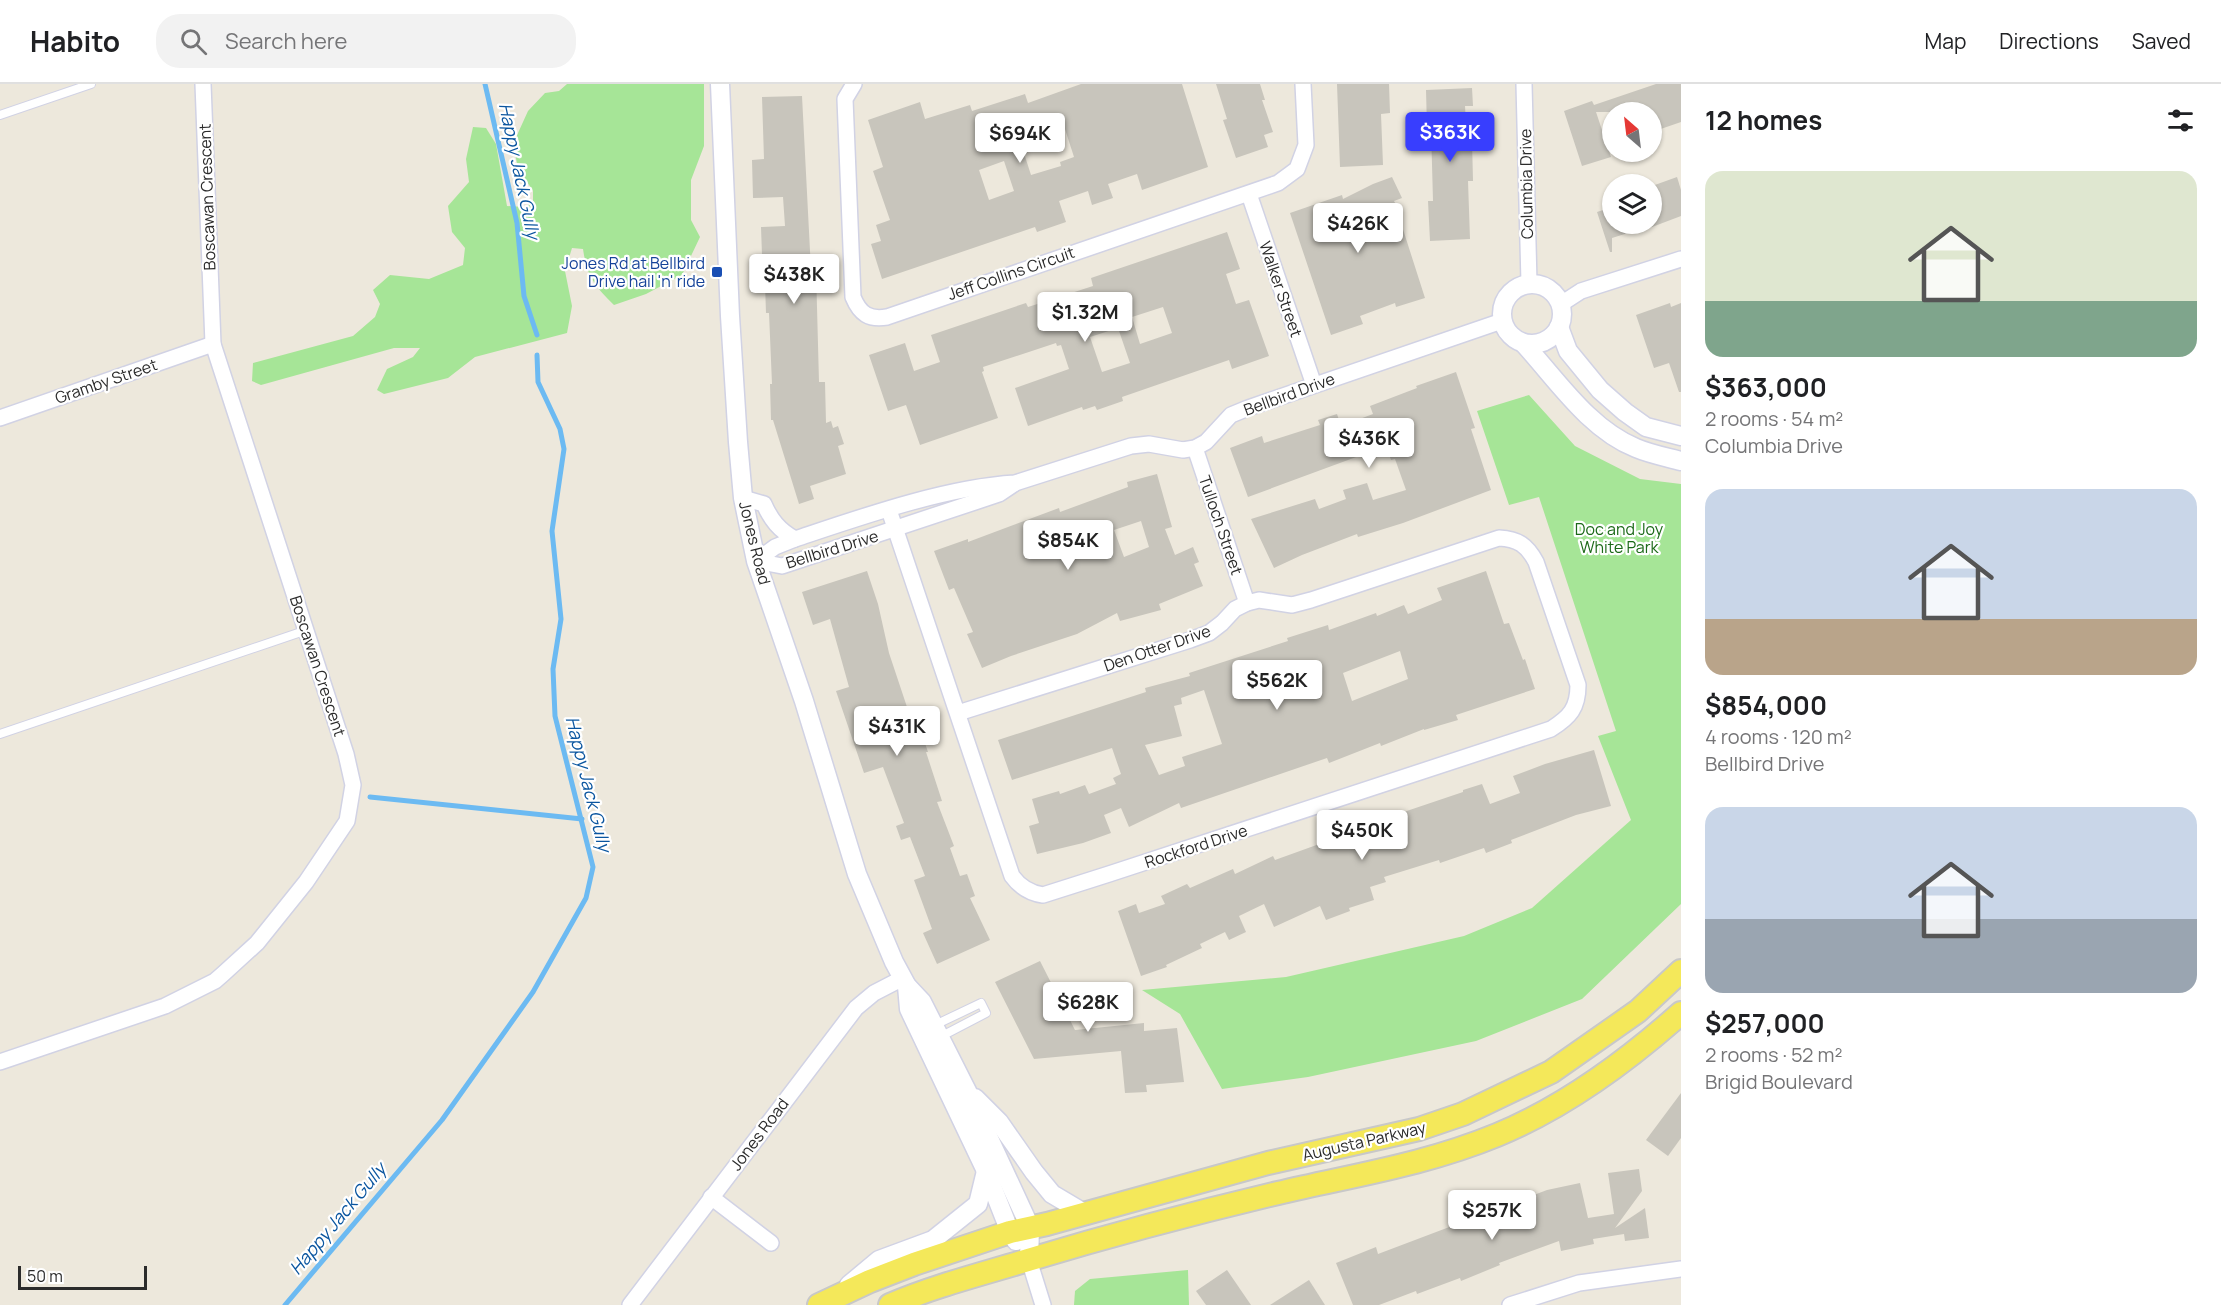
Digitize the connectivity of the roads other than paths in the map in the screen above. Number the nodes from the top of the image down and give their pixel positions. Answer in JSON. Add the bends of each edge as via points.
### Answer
{"nodes":[{"id":1,"x":91,"y":84,"type":"edge"},
{"id":2,"x":202,"y":84,"type":"edge"},
{"id":3,"x":720,"y":84,"type":"edge"},
{"id":4,"x":854,"y":84,"type":"edge"},
{"id":5,"x":1303,"y":84,"type":"edge"},
{"id":6,"x":1524,"y":84,"type":"edge"},
{"id":7,"x":0,"y":115,"type":"edge"},
{"id":8,"x":1249,"y":194,"type":"junction"},
{"id":9,"x":1681,"y":259,"type":"edge"},
{"id":10,"x":1529,"y":283,"type":"junction"},
{"id":11,"x":1561,"y":304,"type":"junction"},
{"id":12,"x":1502,"y":321,"type":"junction"},
{"id":13,"x":1559,"y":327,"type":"junction"},
{"id":14,"x":1524,"y":344,"type":"junction"},
{"id":15,"x":213,"y":345,"type":"junction"},
{"id":16,"x":1314,"y":385,"type":"junction"},
{"id":17,"x":0,"y":418,"type":"edge"},
{"id":18,"x":1681,"y":436,"type":"edge"},
{"id":19,"x":1195,"y":448,"type":"junction"},
{"id":20,"x":1681,"y":461,"type":"edge"},
{"id":21,"x":1015,"y":483,"type":"junction"},
{"id":22,"x":743,"y":498,"type":"junction"},
{"id":23,"x":889,"y":510,"type":"junction"},
{"id":24,"x":895,"y":530,"type":"junction"},
{"id":25,"x":795,"y":539,"type":"junction"},
{"id":26,"x":756,"y":561,"type":"junction"},
{"id":27,"x":1247,"y":603,"type":"junction"},
{"id":28,"x":307,"y":630,"type":"junction"},
{"id":29,"x":958,"y":713,"type":"junction"},
{"id":30,"x":0,"y":734,"type":"edge"},
{"id":31,"x":1681,"y":971,"type":"edge"},
{"id":32,"x":905,"y":982,"type":"junction"},
{"id":33,"x":1681,"y":1013,"type":"edge"},
{"id":34,"x":931,"y":1032,"type":"junction"},
{"id":35,"x":0,"y":1062,"type":"edge"},
{"id":36,"x":967,"y":1091,"type":"junction"},
{"id":37,"x":987,"y":1171,"type":"junction"},
{"id":38,"x":711,"y":1197,"type":"junction"},
{"id":39,"x":1084,"y":1213,"type":"junction"},
{"id":40,"x":1020,"y":1230,"type":"junction"},
{"id":41,"x":771,"y":1243,"type":"dead end"},
{"id":42,"x":1029,"y":1260,"type":"junction"},
{"id":43,"x":1681,"y":1269,"type":"edge"},
{"id":44,"x":1551,"y":1298,"type":"edge"},
{"id":45,"x":827,"y":1301,"type":"edge"},
{"id":46,"x":630,"y":1305,"type":"edge"},
{"id":47,"x":890,"y":1305,"type":"edge"},
{"id":48,"x":1043,"y":1305,"type":"edge"},
{"id":49,"x":1510,"y":1305,"type":"edge"}],
"edges":[{"from":1,"to":7,"type":"lane"},
{"from":2,"to":15,"type":"street","name":"Boscawan Crescent"},
{"from":3,"to":22,"type":"street","name":"Jones Road"},
{"from":4,"to":8,"type":"street","name":"Jeff Collins Circuit","via":[[845,99],[853,297],[866,316],[887,317]]},
{"from":5,"to":8,"type":"street","name":"Jeff Collins Circuit","via":[[1306,145],[1298,169],[1278,183]]},
{"from":6,"to":10,"type":"street","name":"Columbia Drive"},
{"from":8,"to":16,"type":"street","name":"Walker Street"},
{"from":9,"to":11,"type":"street","via":[[1581,291]]},
{"from":10,"to":11,"type":"street","via":[[1548,288]]},
{"from":10,"to":12,"type":"street","via":[[1510,292],[1504,300]]},
{"from":11,"to":13,"type":"street"},
{"from":12,"to":14,"type":"street","via":[[1509,335]]},
{"from":12,"to":16,"type":"street","name":"Bellbird Drive"},
{"from":13,"to":14,"type":"street","via":[[1548,340]]},
{"from":13,"to":18,"type":"street","via":[[1568,351],[1599,390],[1646,428]]},
{"from":14,"to":20,"type":"street","via":[[1606,430],[1635,448]]},
{"from":15,"to":17,"type":"street","name":"Gramby Street"},
{"from":15,"to":28,"type":"street","name":"Boscawan Crescent"},
{"from":16,"to":19,"type":"street","name":"Bellbird Drive","via":[[1231,415],[1206,442]]},
{"from":19,"to":21,"type":"street","name":"Bellbird Drive","via":[[1131,446]]},
{"from":19,"to":27,"type":"street","name":"Tulloch Street"},
{"from":21,"to":23,"type":"street","name":"Bellbird Drive","via":[[943,494]]},
{"from":21,"to":24,"type":"street","name":"Bellbird Drive","via":[[999,494]]},
{"from":22,"to":25,"type":"street","name":"Bellbird Drive","via":[[764,504],[772,521]]},
{"from":22,"to":26,"type":"street","name":"Jones Road"},
{"from":23,"to":24,"type":"street","name":"Rockford Drive"},
{"from":23,"to":25,"type":"street","name":"Bellbird Drive"},
{"from":24,"to":26,"type":"street","name":"Bellbird Drive","via":[[782,566]]},
{"from":24,"to":29,"type":"street","name":"Rockford Drive"},
{"from":25,"to":26,"type":"street","name":"Bellbird Drive"},
{"from":26,"to":32,"type":"street","name":"Jones Road","via":[[795,672],[857,874]]},
{"from":27,"to":29,"type":"street","name":"Den Otter Drive","via":[[1209,633]]},
{"from":27,"to":29,"type":"street","name":"Rockford Drive","via":[[1259,600],[1292,605],[1499,538],[1511,538],[1521,542],[1536,562],[1578,685],[1578,698],[1573,712],[1551,729],[1042,895],[1025,889],[1012,876]]},
{"from":28,"to":30,"type":"lane"},
{"from":28,"to":35,"type":"street","name":"Boscawan Crescent","via":[[352,785],[347,821],[306,882],[257,943],[215,981],[165,1006]]},
{"from":31,"to":39,"type":"main road","name":"Augusta Parkway","via":[[1638,1011],[1551,1072],[1463,1114],[1419,1129],[1268,1163]]},
{"from":32,"to":34,"type":"street","name":"Jones Road","via":[[922,1002]]},
{"from":32,"to":38,"type":"street","name":"Jones Road","via":[[874,993],[856,1008]]},
{"from":33,"to":42,"type":"main road","name":"Augusta Parkway","via":[[1624,1061],[1556,1106],[1498,1135],[1437,1157],[1280,1192]]},
{"from":34,"to":34,"type":"lane","via":[[981,1003],[986,1013]]},
{"from":34,"to":36,"type":"street","name":"Jones Road"},
{"from":34,"to":37,"type":"street","name":"Jones Road"},
{"from":36,"to":39,"type":"street","via":[[999,1122],[1053,1194]]},
{"from":36,"to":40,"type":"street","name":"Jones Road"},
{"from":37,"to":40,"type":"street","name":"Jones Road"},
{"from":37,"to":45,"type":"street","via":[[978,1204],[933,1240],[879,1260]]},
{"from":38,"to":41,"type":"street"},
{"from":38,"to":46,"type":"street","name":"Jones Road"},
{"from":39,"to":40,"type":"main road","name":"Augusta Parkway"},
{"from":40,"to":42,"type":"street","name":"Jones Road"},
{"from":40,"to":45,"type":"main road","via":[[914,1264]]},
{"from":42,"to":47,"type":"main road"},
{"from":42,"to":48,"type":"street"},
{"from":43,"to":44,"type":"street","via":[[1579,1283]]},
{"from":44,"to":49,"type":"street"}]}
